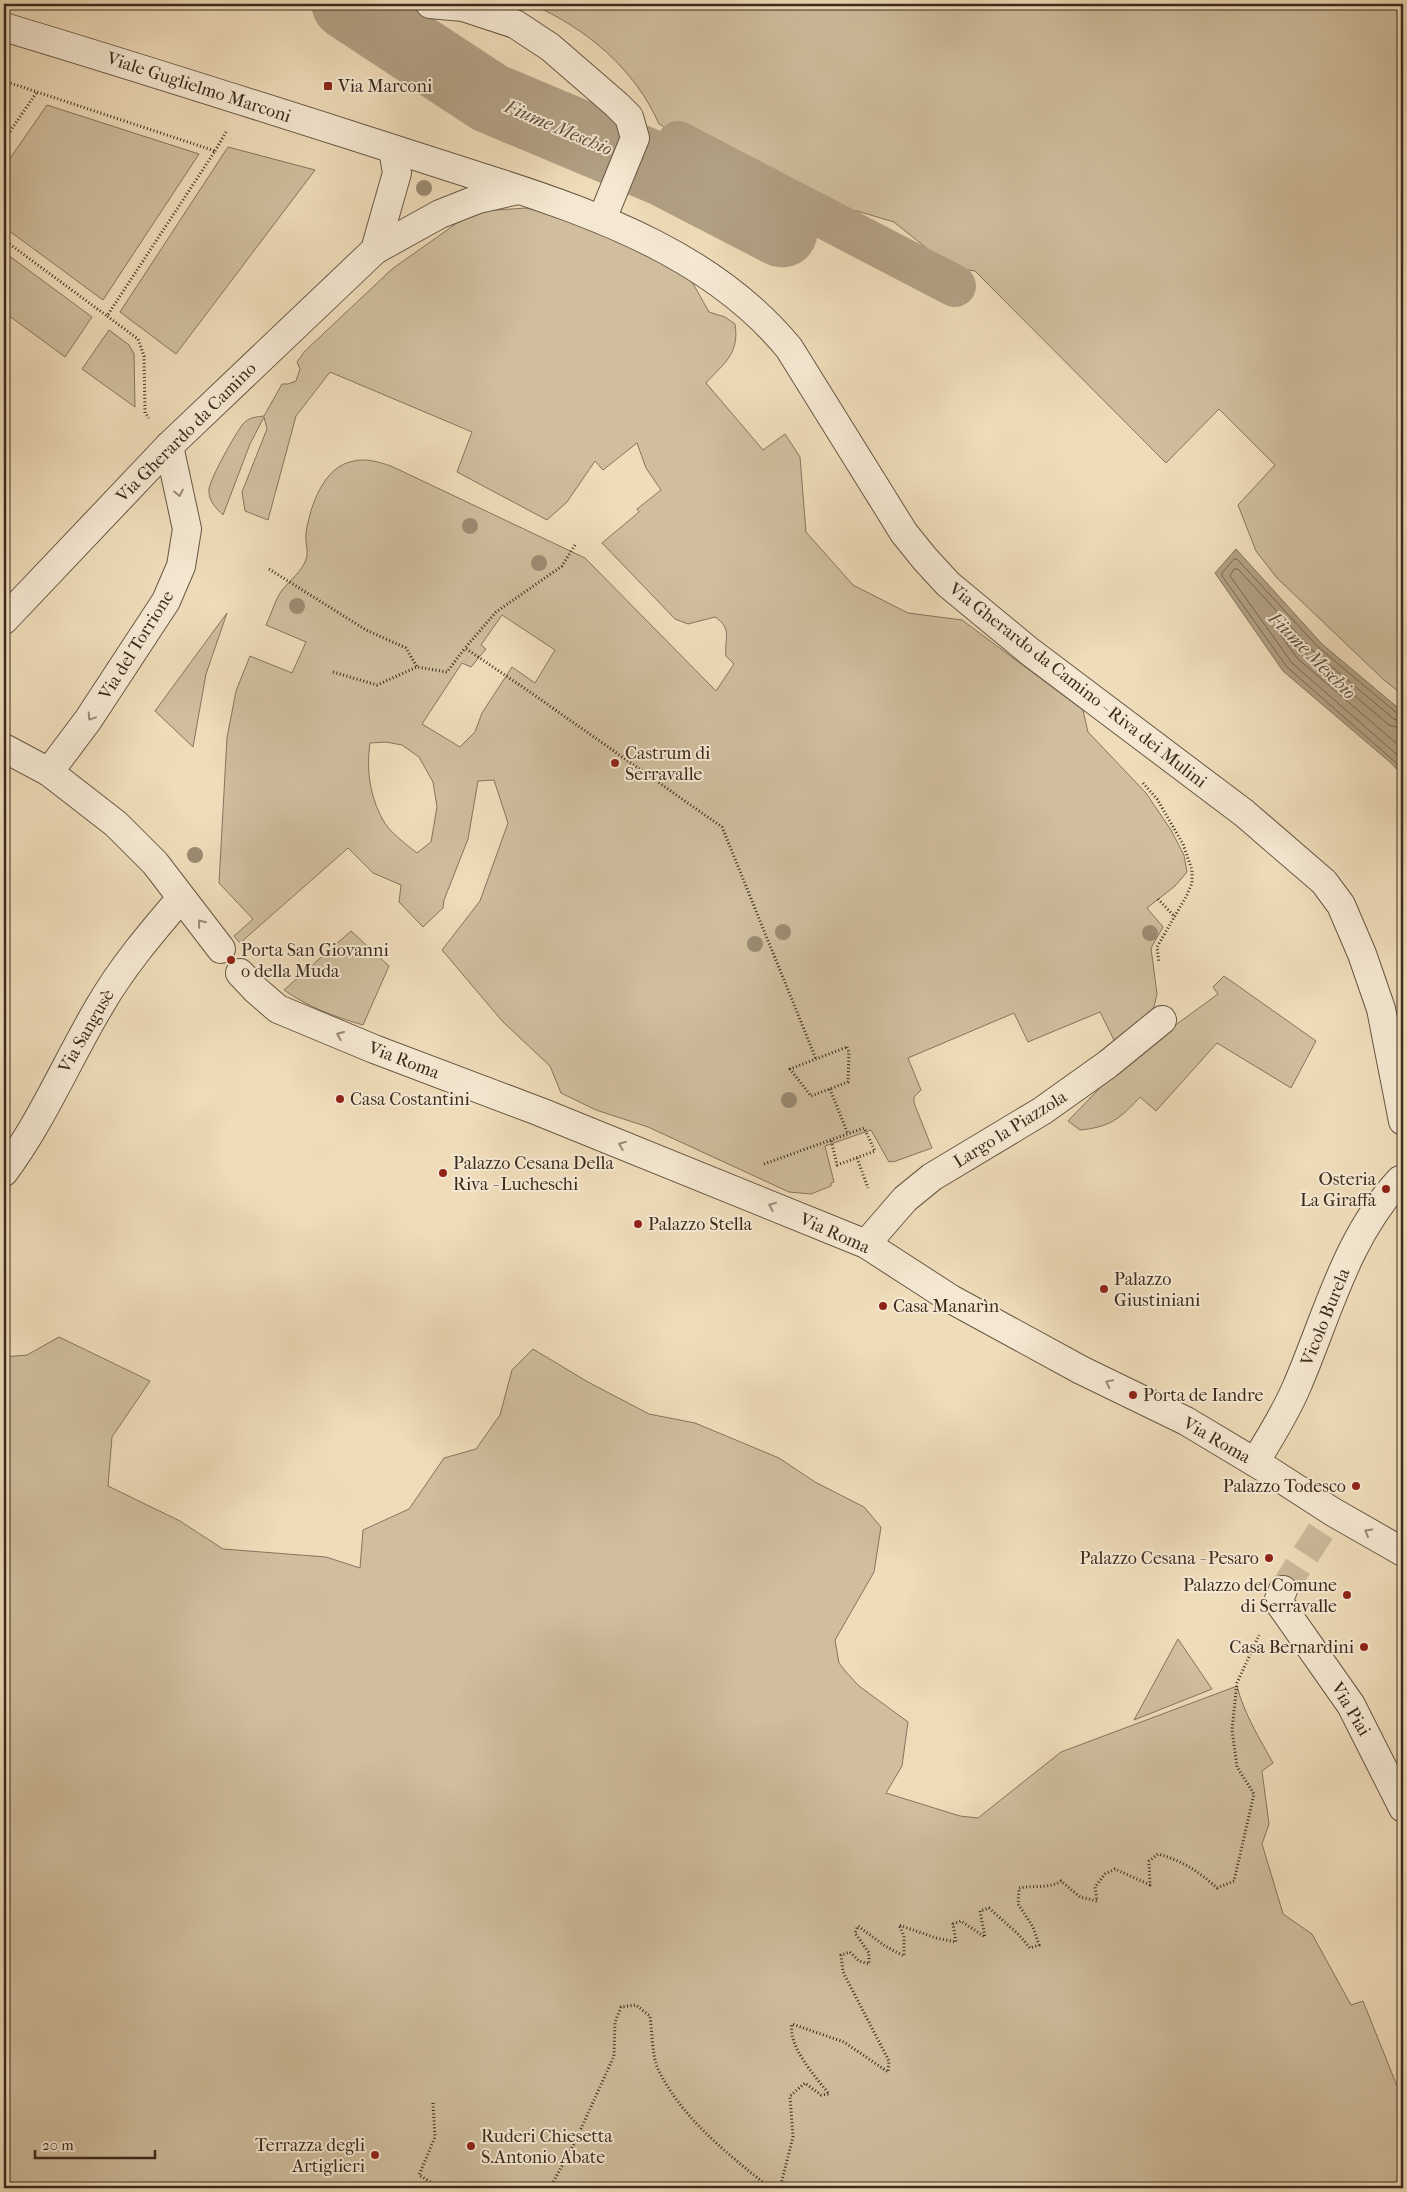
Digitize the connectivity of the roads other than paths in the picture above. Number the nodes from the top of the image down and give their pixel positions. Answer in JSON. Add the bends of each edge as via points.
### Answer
{"nodes":[{"id":1,"x":430,"y":4,"type":"edge"},
{"id":2,"x":4,"y":27,"type":"edge"},
{"id":3,"x":393,"y":149,"type":"junction"},
{"id":4,"x":520,"y":190,"type":"junction"},
{"id":5,"x":606,"y":208,"type":"junction"},
{"id":6,"x":375,"y":250,"type":"junction"},
{"id":7,"x":170,"y":446,"type":"junction"},
{"id":8,"x":4,"y":620,"type":"edge"},
{"id":9,"x":4,"y":748,"type":"edge"},
{"id":10,"x":49,"y":772,"type":"junction"},
{"id":11,"x":181,"y":898,"type":"junction"},
{"id":12,"x":221,"y":949,"type":"dead end"},
{"id":13,"x":240,"y":973,"type":"dead end"},
{"id":14,"x":1162,"y":1020,"type":"dead end"},
{"id":15,"x":1403,"y":1120,"type":"edge"},
{"id":16,"x":4,"y":1172,"type":"edge"},
{"id":17,"x":1403,"y":1179,"type":"edge"},
{"id":18,"x":866,"y":1244,"type":"junction"},
{"id":19,"x":1256,"y":1462,"type":"junction"},
{"id":20,"x":1403,"y":1552,"type":"edge"},
{"id":21,"x":1281,"y":1597,"type":"road end"},
{"id":22,"x":1403,"y":1808,"type":"edge"}],
"edges":[{"from":1,"to":5,"type":"street","via":[[463,7],[516,24],[550,47],[629,117],[635,138]]},
{"from":2,"to":3,"type":"street","name":"Viale Guglielmo Marconi"},
{"from":3,"to":4,"type":"street","name":"Via Gherardo da Camino - Riva dei Mulini"},
{"from":3,"to":6,"type":"street","via":[[397,173]]},
{"from":4,"to":5,"type":"street","name":"Via Gherardo da Camino - Riva dei Mulini"},
{"from":4,"to":6,"type":"street","name":"Via Gherardo da Camino","via":[[478,199],[440,214]]},
{"from":5,"to":15,"type":"street","name":"Via Gherardo da Camino - Riva dei Mulini","via":[[650,242],[694,266],[770,325],[789,348],[904,532],[948,584],[1029,651],[1244,813],[1324,882],[1341,905],[1381,1008]]},
{"from":6,"to":7,"type":"street","name":"Via Gherardo da Camino"},
{"from":7,"to":8,"type":"street","name":"Via Gherardo da Camino"},
{"from":7,"to":10,"type":"street","name":"Via del Torrione","one_way":true,"via":[[187,529],[181,566],[161,609],[88,720]]},
{"from":9,"to":10,"type":"street"},
{"from":10,"to":11,"type":"street","via":[[116,824],[155,863]]},
{"from":12,"to":11,"type":"street","one_way":true},
{"from":11,"to":16,"type":"street","name":"Via Sangusè","via":[[122,969]]},
{"from":18,"to":13,"type":"street","name":"Via Roma","one_way":true,"via":[[278,1009]]},
{"from":14,"to":18,"type":"street","name":"Largo la Piazzola","via":[[1042,1111],[932,1177],[905,1199]]},
{"from":17,"to":19,"type":"street","name":"Vicolo Burela","via":[[1381,1201],[1364,1226],[1297,1387]]},
{"from":19,"to":18,"type":"street","name":"Via Roma","one_way":true,"via":[[1186,1421],[1081,1370],[951,1299]]},
{"from":20,"to":19,"type":"street","name":"Via Roma","one_way":true,"via":[[1330,1517]]},
{"from":21,"to":22,"type":"street","name":"Via Piai","via":[[1351,1705]]}]}
